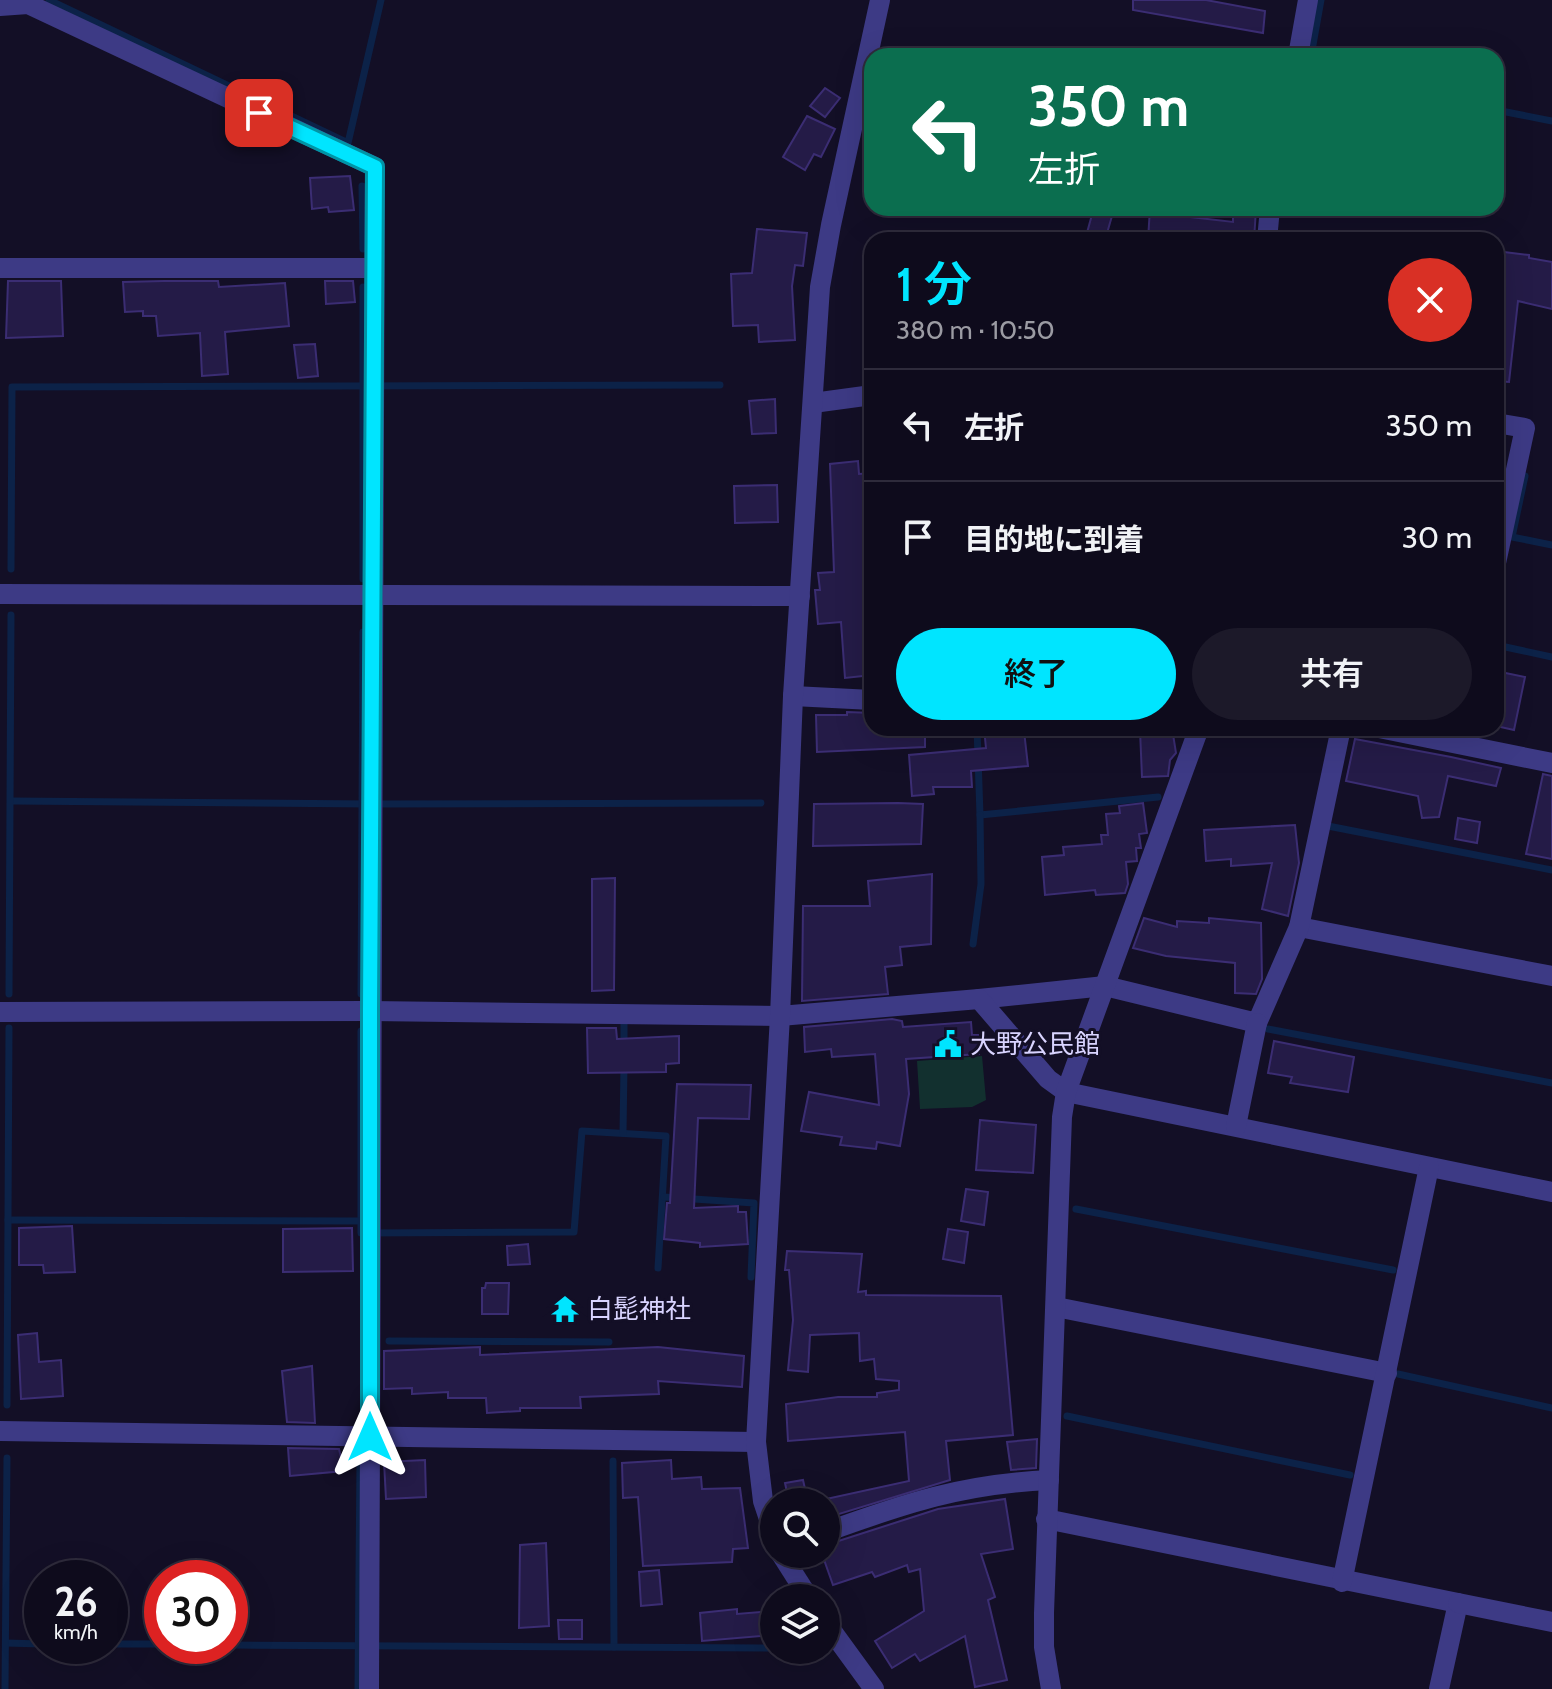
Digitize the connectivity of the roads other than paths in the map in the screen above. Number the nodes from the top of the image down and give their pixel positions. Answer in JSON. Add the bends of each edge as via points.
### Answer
{"nodes":[{"id":1,"x":880,"y":0,"type":"edge"},
{"id":2,"x":1308,"y":0,"type":"edge"},
{"id":3,"x":0,"y":6,"type":"edge"},
{"id":4,"x":870,"y":48,"type":"edge"},
{"id":5,"x":1299,"y":48,"type":"edge"},
{"id":6,"x":864,"y":77,"type":"edge"},
{"id":7,"x":0,"y":268,"type":"edge"},
{"id":8,"x":374,"y":268,"type":"junction"},
{"id":9,"x":864,"y":396,"type":"edge"},
{"id":10,"x":813,"y":403,"type":"junction"},
{"id":11,"x":1504,"y":424,"type":"edge"},
{"id":12,"x":1504,"y":526,"type":"edge"},
{"id":13,"x":0,"y":594,"type":"edge"},
{"id":14,"x":371,"y":594,"type":"junction"},
{"id":15,"x":800,"y":596,"type":"junction"},
{"id":16,"x":793,"y":696,"type":"junction"},
{"id":17,"x":864,"y":700,"type":"edge"},
{"id":18,"x":1196,"y":736,"type":"edge"},
{"id":19,"x":1339,"y":736,"type":"edge"},
{"id":20,"x":1461,"y":736,"type":"edge"},
{"id":21,"x":1552,"y":763,"type":"edge"},
{"id":22,"x":1299,"y":927,"type":"junction"},
{"id":23,"x":1552,"y":976,"type":"edge"},
{"id":24,"x":1105,"y":986,"type":"junction"},
{"id":25,"x":979,"y":999,"type":"junction"},
{"id":26,"x":370,"y":1011,"type":"junction"},
{"id":27,"x":0,"y":1012,"type":"edge"},
{"id":28,"x":780,"y":1016,"type":"junction"},
{"id":29,"x":1257,"y":1023,"type":"junction"},
{"id":30,"x":1066,"y":1092,"type":"junction"},
{"id":31,"x":1236,"y":1126,"type":"junction"},
{"id":32,"x":1429,"y":1167,"type":"junction"},
{"id":33,"x":1552,"y":1192,"type":"edge"},
{"id":34,"x":1056,"y":1307,"type":"junction"},
{"id":35,"x":1387,"y":1373,"type":"junction"},
{"id":36,"x":0,"y":1431,"type":"edge"},
{"id":37,"x":370,"y":1437,"type":"junction"},
{"id":38,"x":756,"y":1442,"type":"junction"},
{"id":39,"x":1049,"y":1480,"type":"junction"},
{"id":40,"x":761,"y":1488,"type":"edge"},
{"id":41,"x":1046,"y":1519,"type":"junction"},
{"id":42,"x":840,"y":1527,"type":"edge"},
{"id":43,"x":1342,"y":1582,"type":"junction"},
{"id":44,"x":1458,"y":1603,"type":"junction"},
{"id":45,"x":1552,"y":1622,"type":"edge"},
{"id":46,"x":840,"y":1642,"type":"edge"},
{"id":47,"x":369,"y":1689,"type":"edge"},
{"id":48,"x":874,"y":1689,"type":"edge"},
{"id":49,"x":1051,"y":1689,"type":"edge"},
{"id":50,"x":1439,"y":1689,"type":"edge"}],
"edges":[{"from":1,"to":4,"type":"street"},
{"from":2,"to":5,"type":"street"},
{"from":3,"to":8,"type":"street","via":[[28,4],[375,167]]},
{"from":6,"to":10,"type":"street","via":[[820,287]]},
{"from":7,"to":8,"type":"street"},
{"from":8,"to":14,"type":"street"},
{"from":9,"to":10,"type":"street"},
{"from":10,"to":15,"type":"street"},
{"from":11,"to":12,"type":"street","via":[[1525,428]]},
{"from":13,"to":14,"type":"street"},
{"from":14,"to":15,"type":"street"},
{"from":14,"to":26,"type":"street"},
{"from":15,"to":16,"type":"street"},
{"from":16,"to":17,"type":"street"},
{"from":16,"to":28,"type":"street"},
{"from":18,"to":24,"type":"street"},
{"from":19,"to":22,"type":"street"},
{"from":20,"to":21,"type":"street"},
{"from":22,"to":23,"type":"street"},
{"from":22,"to":29,"type":"street"},
{"from":24,"to":25,"type":"street"},
{"from":24,"to":29,"type":"street"},
{"from":24,"to":30,"type":"street"},
{"from":25,"to":28,"type":"street"},
{"from":25,"to":30,"type":"street","via":[[1048,1079]]},
{"from":26,"to":27,"type":"street"},
{"from":26,"to":28,"type":"street"},
{"from":26,"to":37,"type":"street"},
{"from":28,"to":38,"type":"street"},
{"from":29,"to":31,"type":"street"},
{"from":30,"to":31,"type":"street"},
{"from":30,"to":34,"type":"street"},
{"from":31,"to":32,"type":"street"},
{"from":32,"to":33,"type":"street"},
{"from":32,"to":35,"type":"street"},
{"from":34,"to":35,"type":"street"},
{"from":34,"to":39,"type":"street"},
{"from":35,"to":43,"type":"street"},
{"from":36,"to":37,"type":"street"},
{"from":37,"to":38,"type":"street"},
{"from":37,"to":47,"type":"street"},
{"from":38,"to":40,"type":"street"},
{"from":39,"to":41,"type":"street"},
{"from":39,"to":42,"type":"street","via":[[994,1483],[914,1500]]},
{"from":41,"to":43,"type":"street"},
{"from":41,"to":49,"type":"street","via":[[1044,1647]]},
{"from":43,"to":44,"type":"street"},
{"from":44,"to":45,"type":"street"},
{"from":44,"to":50,"type":"street"},
{"from":46,"to":48,"type":"street"}]}
